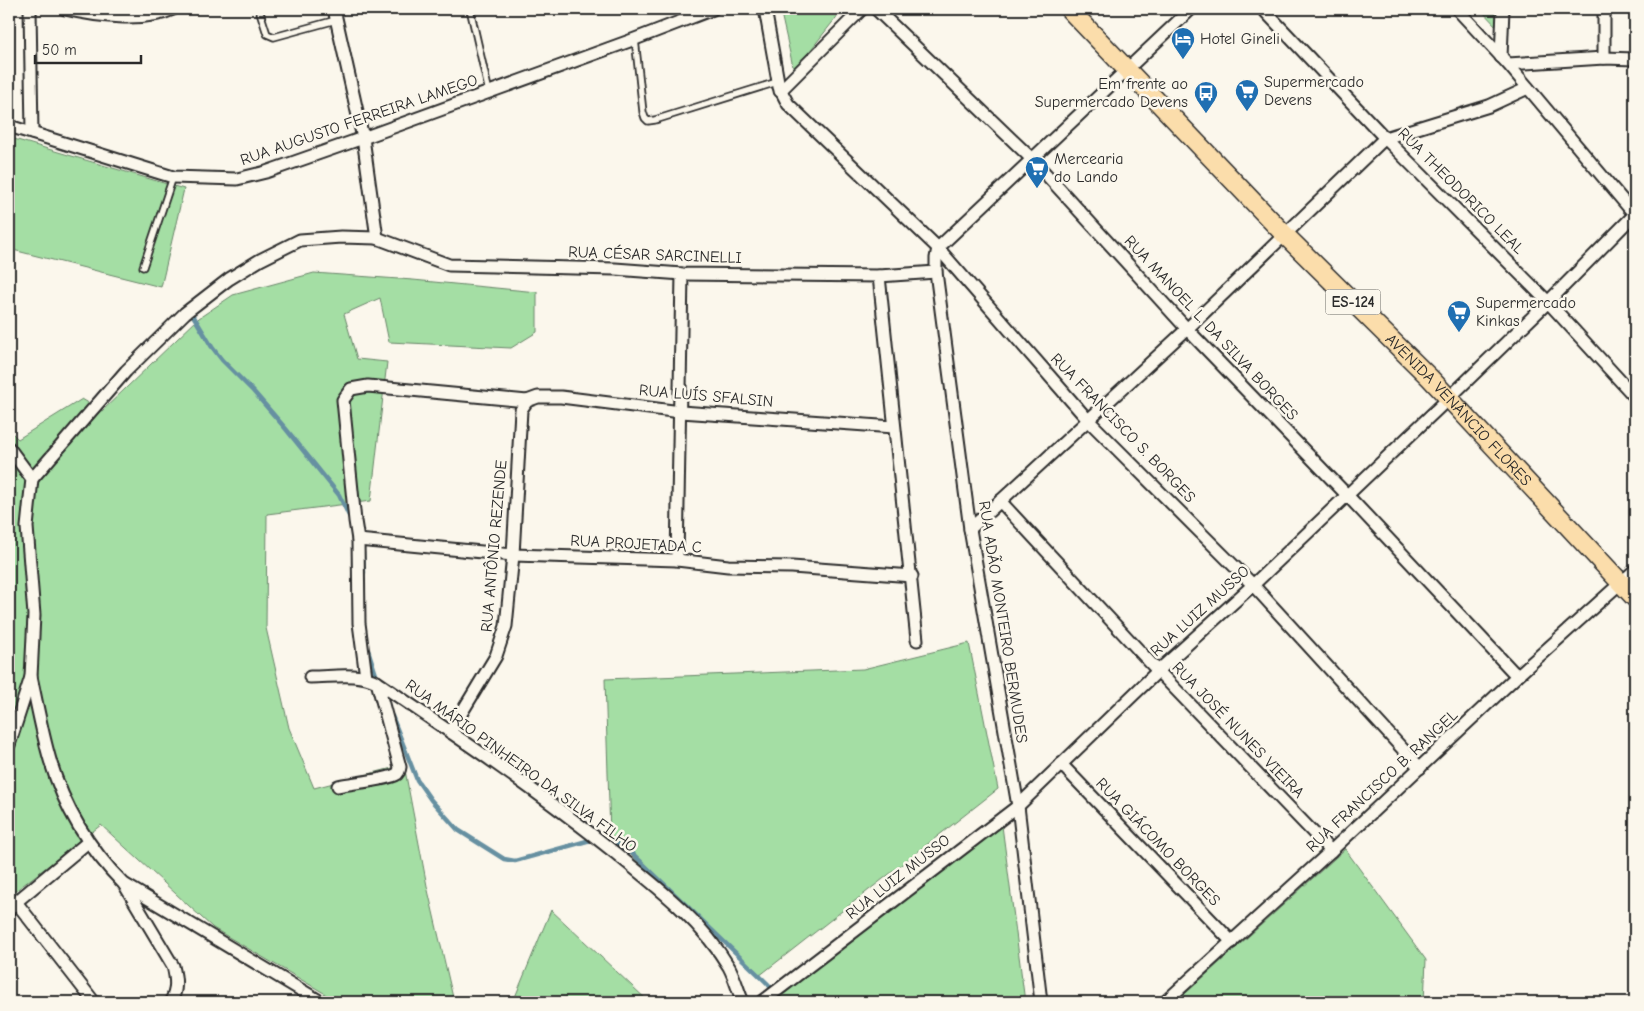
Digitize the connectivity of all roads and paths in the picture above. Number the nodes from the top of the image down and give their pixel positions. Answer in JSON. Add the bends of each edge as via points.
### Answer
{"nodes":[{"id":1,"x":30,"y":9,"type":"edge"},
{"id":2,"x":65,"y":9,"type":"edge"},
{"id":3,"x":173,"y":9,"type":"edge"},
{"id":4,"x":259,"y":9,"type":"edge"},
{"id":5,"x":470,"y":9,"type":"edge"},
{"id":6,"x":713,"y":9,"type":"edge"},
{"id":7,"x":764,"y":9,"type":"edge"},
{"id":8,"x":862,"y":9,"type":"edge"},
{"id":9,"x":876,"y":9,"type":"edge"},
{"id":10,"x":1069,"y":9,"type":"edge"},
{"id":11,"x":1191,"y":9,"type":"edge"},
{"id":12,"x":1264,"y":9,"type":"edge"},
{"id":13,"x":1457,"y":9,"type":"edge"},
{"id":14,"x":1503,"y":9,"type":"edge"},
{"id":15,"x":1604,"y":9,"type":"edge"},
{"id":16,"x":335,"y":14,"type":"edge"},
{"id":17,"x":635,"y":39,"type":"junction"},
{"id":18,"x":1604,"y":58,"type":"junction"},
{"id":19,"x":1635,"y":59,"type":"edge"},
{"id":20,"x":1505,"y":61,"type":"junction"},
{"id":21,"x":1127,"y":70,"type":"junction"},
{"id":22,"x":779,"y":86,"type":"junction"},
{"id":23,"x":1528,"y":88,"type":"junction"},
{"id":24,"x":489,"y":92,"type":"junction"},
{"id":25,"x":9,"y":126,"type":"edge"},
{"id":26,"x":32,"y":134,"type":"junction"},
{"id":27,"x":363,"y":138,"type":"junction"},
{"id":28,"x":1385,"y":138,"type":"junction"},
{"id":29,"x":1033,"y":160,"type":"junction"},
{"id":30,"x":173,"y":177,"type":"junction"},
{"id":31,"x":1635,"y":214,"type":"edge"},
{"id":32,"x":1284,"y":234,"type":"junction"},
{"id":33,"x":377,"y":238,"type":"junction"},
{"id":34,"x":938,"y":248,"type":"junction"},
{"id":35,"x":143,"y":267,"type":"dead end"},
{"id":36,"x":936,"y":272,"type":"junction"},
{"id":37,"x":682,"y":274,"type":"junction"},
{"id":38,"x":879,"y":276,"type":"junction"},
{"id":39,"x":1548,"y":302,"type":"junction"},
{"id":40,"x":1187,"y":329,"type":"junction"},
{"id":41,"x":1635,"y":397,"type":"edge"},
{"id":42,"x":1448,"y":399,"type":"junction"},
{"id":43,"x":524,"y":405,"type":"junction"},
{"id":44,"x":680,"y":412,"type":"junction"},
{"id":45,"x":1088,"y":420,"type":"junction"},
{"id":46,"x":894,"y":427,"type":"junction"},
{"id":47,"x":9,"y":448,"type":"edge"},
{"id":48,"x":32,"y":479,"type":"junction"},
{"id":49,"x":1347,"y":495,"type":"junction"},
{"id":50,"x":1000,"y":501,"type":"junction"},
{"id":51,"x":970,"y":529,"type":"junction"},
{"id":52,"x":358,"y":540,"type":"junction"},
{"id":53,"x":513,"y":555,"type":"junction"},
{"id":54,"x":677,"y":560,"type":"junction"},
{"id":55,"x":1635,"y":570,"type":"edge"},
{"id":56,"x":912,"y":576,"type":"junction"},
{"id":57,"x":1621,"y":583,"type":"junction"},
{"id":58,"x":1253,"y":585,"type":"junction"},
{"id":59,"x":1635,"y":598,"type":"edge"},
{"id":60,"x":917,"y":640,"type":"dead end"},
{"id":61,"x":1158,"y":671,"type":"junction"},
{"id":62,"x":1517,"y":676,"type":"junction"},
{"id":63,"x":31,"y":677,"type":"junction"},
{"id":64,"x":310,"y":677,"type":"dead end"},
{"id":65,"x":372,"y":680,"type":"junction"},
{"id":66,"x":450,"y":732,"type":"junction"},
{"id":67,"x":9,"y":745,"type":"edge"},
{"id":68,"x":1061,"y":764,"type":"junction"},
{"id":69,"x":1420,"y":768,"type":"junction"},
{"id":70,"x":338,"y":786,"type":"dead end"},
{"id":71,"x":1018,"y":806,"type":"junction"},
{"id":72,"x":88,"y":842,"type":"junction"},
{"id":73,"x":1331,"y":851,"type":"junction"},
{"id":74,"x":124,"y":884,"type":"junction"},
{"id":75,"x":12,"y":906,"type":"edge"},
{"id":76,"x":1232,"y":942,"type":"junction"},
{"id":77,"x":94,"y":1002,"type":"edge"},
{"id":78,"x":170,"y":1002,"type":"edge"},
{"id":79,"x":321,"y":1002,"type":"edge"},
{"id":80,"x":743,"y":1002,"type":"edge"},
{"id":81,"x":762,"y":1002,"type":"edge"},
{"id":82,"x":1041,"y":1002,"type":"edge"},
{"id":83,"x":1165,"y":1002,"type":"edge"}],
"edges":[{"from":1,"to":26,"type":"street"},
{"from":2,"to":3,"type":"street","via":[[133,17]]},
{"from":4,"to":16,"type":"lane","via":[[267,34],[274,37]]},
{"from":5,"to":24,"type":"lane"},
{"from":6,"to":17,"type":"street","name":"RUA AUGUSTO FERREIRA LAMEGO"},
{"from":7,"to":22,"type":"street"},
{"from":8,"to":22,"type":"street"},
{"from":9,"to":29,"type":"street","name":"RUA MANOEL L. DA SILVA BORGES"},
{"from":10,"to":21,"type":"main road","name":"AVENIDA VENÂNCIO FLORES","number":"ES-124"},
{"from":11,"to":21,"type":"street"},
{"from":12,"to":28,"type":"street","name":"RUA THEODORICO LEAL"},
{"from":13,"to":20,"type":"street"},
{"from":14,"to":20,"type":"street"},
{"from":15,"to":18,"type":"street"},
{"from":16,"to":27,"type":"street"},
{"from":17,"to":22,"type":"lane","via":[[643,112],[648,121]]},
{"from":17,"to":24,"type":"street","name":"RUA AUGUSTO FERREIRA LAMEGO"},
{"from":18,"to":19,"type":"street"},
{"from":18,"to":20,"type":"street"},
{"from":20,"to":23,"type":"street"},
{"from":21,"to":29,"type":"street"},
{"from":21,"to":32,"type":"main road","name":"AVENIDA VENÂNCIO FLORES","number":"ES-124"},
{"from":22,"to":34,"type":"street","name":"RUA FRANCISCO S. BORGES","via":[[788,104]]},
{"from":23,"to":28,"type":"street","via":[[1488,106]]},
{"from":23,"to":31,"type":"street"},
{"from":24,"to":27,"type":"street","name":"RUA AUGUSTO FERREIRA LAMEGO"},
{"from":25,"to":26,"type":"street","name":"RUA AUGUSTO FERREIRA LAMEGO"},
{"from":26,"to":30,"type":"street","name":"RUA AUGUSTO FERREIRA LAMEGO"},
{"from":27,"to":30,"type":"street","name":"RUA AUGUSTO FERREIRA LAMEGO","via":[[237,179]]},
{"from":27,"to":33,"type":"street"},
{"from":28,"to":32,"type":"street"},
{"from":28,"to":39,"type":"street","name":"RUA THEODORICO LEAL"},
{"from":29,"to":34,"type":"street"},
{"from":29,"to":40,"type":"street","name":"RUA MANOEL L. DA SILVA BORGES"},
{"from":30,"to":35,"type":"lane"},
{"from":31,"to":39,"type":"street","name":"RUA LUIZ MUSSO"},
{"from":32,"to":40,"type":"street"},
{"from":32,"to":42,"type":"main road","name":"AVENIDA VENÂNCIO FLORES","number":"ES-124"},
{"from":33,"to":37,"type":"street","name":"RUA CÉSAR SARCINELLI","via":[[450,265]]},
{"from":33,"to":48,"type":"street","name":"RUA CÉSAR SARCINELLI","via":[[300,240],[229,279],[185,313],[126,371]]},
{"from":34,"to":36,"type":"street","name":"RUA ADÃO MONTEIRO BERMUDES"},
{"from":34,"to":45,"type":"street","name":"RUA FRANCISCO S. BORGES"},
{"from":36,"to":38,"type":"street","name":"RUA CÉSAR SARCINELLI"},
{"from":36,"to":51,"type":"street","name":"RUA ADÃO MONTEIRO BERMUDES"},
{"from":37,"to":38,"type":"street","name":"RUA CÉSAR SARCINELLI"},
{"from":37,"to":44,"type":"street"},
{"from":38,"to":46,"type":"street"},
{"from":39,"to":41,"type":"street","name":"RUA THEODORICO LEAL"},
{"from":39,"to":42,"type":"street","name":"RUA LUIZ MUSSO"},
{"from":40,"to":45,"type":"street"},
{"from":40,"to":49,"type":"street","name":"RUA MANOEL L. DA SILVA BORGES"},
{"from":42,"to":49,"type":"street","name":"RUA LUIZ MUSSO"},
{"from":42,"to":57,"type":"main road","name":"AVENIDA VENÂNCIO FLORES","number":"ES-124"},
{"from":43,"to":44,"type":"street","name":"RUA LUÍS SFALSIN","via":[[538,397],[560,397]]},
{"from":43,"to":52,"type":"street","name":"RUA LUÍS SFALSIN","via":[[368,386],[351,389],[343,400]]},
{"from":43,"to":53,"type":"street","name":"RUA ANTÔNIO REZENDE"},
{"from":44,"to":46,"type":"street","name":"RUA LUÍS SFALSIN"},
{"from":44,"to":54,"type":"street"},
{"from":45,"to":50,"type":"street"},
{"from":45,"to":58,"type":"street","name":"RUA FRANCISCO S. BORGES"},
{"from":46,"to":56,"type":"street"},
{"from":47,"to":48,"type":"street"},
{"from":48,"to":63,"type":"street","via":[[28,527],[34,615]]},
{"from":49,"to":58,"type":"street","name":"RUA LUIZ MUSSO"},
{"from":49,"to":62,"type":"street","name":"RUA MANOEL L. DA SILVA BORGES"},
{"from":50,"to":51,"type":"street"},
{"from":50,"to":61,"type":"street","name":"RUA JOSÉ NUNES VIEIRA"},
{"from":51,"to":71,"type":"street","name":"RUA ADÃO MONTEIRO BERMUDES"},
{"from":52,"to":53,"type":"street","name":"RUA PROJETADA C"},
{"from":52,"to":65,"type":"street","name":"RUA LUÍS SFALSIN","via":[[360,623]]},
{"from":53,"to":54,"type":"street","name":"RUA PROJETADA C"},
{"from":53,"to":66,"type":"street","name":"RUA ANTÔNIO REZENDE","via":[[502,641]]},
{"from":54,"to":56,"type":"street","name":"RUA PROJETADA C","via":[[728,566]]},
{"from":55,"to":57,"type":"street","name":"RUA FRANCISCO B. RANGEL"},
{"from":56,"to":60,"type":"street"},
{"from":57,"to":59,"type":"main road","name":"AVENIDA VENÂNCIO FLORES","number":"ES-124"},
{"from":57,"to":62,"type":"street","name":"RUA FRANCISCO B. RANGEL"},
{"from":58,"to":61,"type":"street","name":"RUA LUIZ MUSSO"},
{"from":58,"to":69,"type":"street","name":"RUA FRANCISCO S. BORGES"},
{"from":61,"to":68,"type":"street","name":"RUA LUIZ MUSSO"},
{"from":61,"to":73,"type":"street","name":"RUA JOSÉ NUNES VIEIRA"},
{"from":62,"to":69,"type":"street","name":"RUA FRANCISCO B. RANGEL"},
{"from":63,"to":67,"type":"street"},
{"from":63,"to":72,"type":"street","via":[[50,759],[64,800]]},
{"from":64,"to":65,"type":"street"},
{"from":65,"to":66,"type":"street","name":"RUA MÁRIO PINHEIRO DA SILVA FILHO"},
{"from":65,"to":70,"type":"street","name":"RUA LUÍS SFALSIN","via":[[399,772]]},
{"from":66,"to":80,"type":"street","name":"RUA MÁRIO PINHEIRO DA SILVA FILHO","via":[[577,822],[666,894],[701,930],[729,968]]},
{"from":68,"to":71,"type":"street","name":"RUA LUIZ MUSSO"},
{"from":68,"to":76,"type":"street","name":"RUA GIÁCOMO BORGES"},
{"from":69,"to":73,"type":"street","name":"RUA FRANCISCO B. RANGEL"},
{"from":71,"to":81,"type":"street","name":"RUA LUIZ MUSSO"},
{"from":71,"to":82,"type":"street","name":"RUA ADÃO MONTEIRO BERMUDES"},
{"from":72,"to":74,"type":"street"},
{"from":72,"to":75,"type":"street"},
{"from":73,"to":76,"type":"street","name":"RUA FRANCISCO B. RANGEL"},
{"from":74,"to":78,"type":"street","via":[[173,966],[176,990]]},
{"from":74,"to":79,"type":"street"},
{"from":75,"to":77,"type":"street"},
{"from":76,"to":83,"type":"street","name":"RUA FRANCISCO B. RANGEL"}]}
